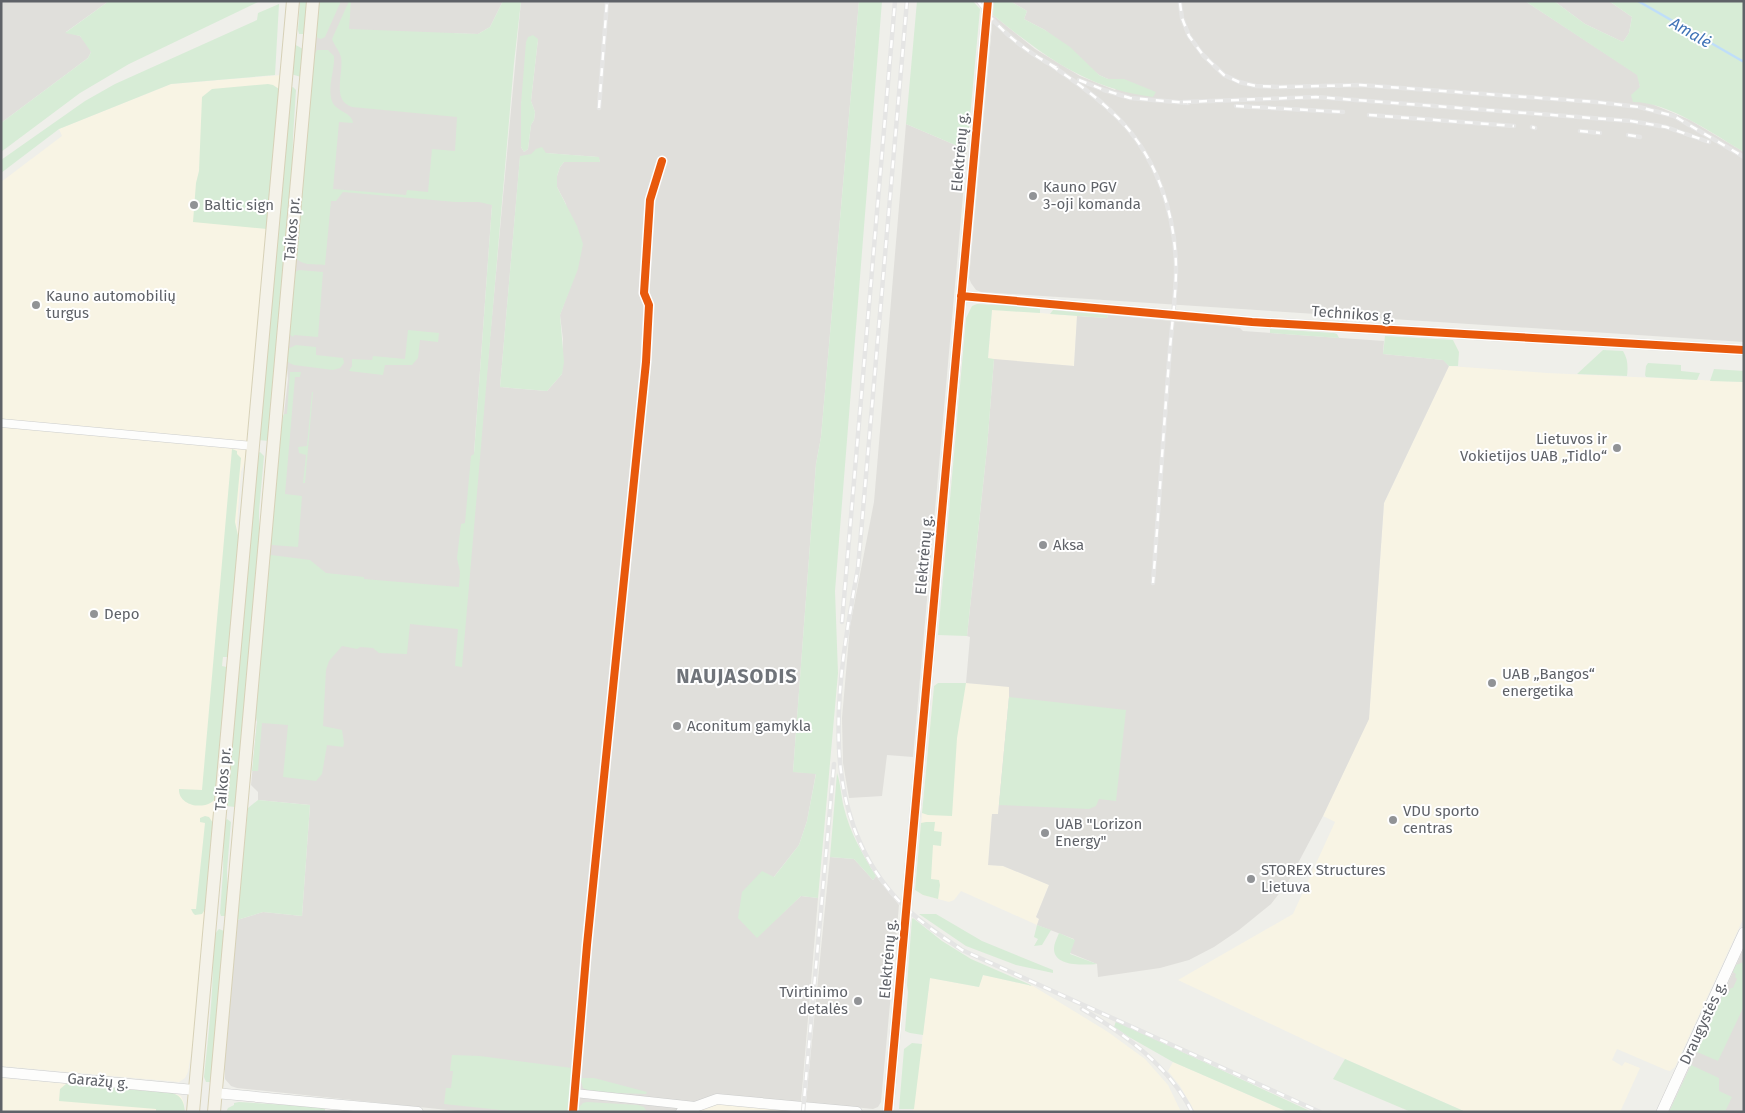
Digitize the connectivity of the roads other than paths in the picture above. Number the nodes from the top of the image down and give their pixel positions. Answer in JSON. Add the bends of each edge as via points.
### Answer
{"nodes":[{"id":1,"x":293,"y":1,"type":"edge"},
{"id":2,"x":313,"y":1,"type":"edge"},
{"id":3,"x":988,"y":1,"type":"edge"},
{"id":4,"x":290,"y":31,"type":"junction"},
{"id":5,"x":309,"y":43,"type":"junction"},
{"id":6,"x":286,"y":81,"type":"junction"},
{"id":7,"x":305,"y":90,"type":"junction"},
{"id":8,"x":662,"y":161,"type":"dead end"},
{"id":9,"x":962,"y":296,"type":"junction"},
{"id":10,"x":1744,"y":350,"type":"edge"},
{"id":11,"x":1,"y":423,"type":"edge"},
{"id":12,"x":253,"y":446,"type":"junction"},
{"id":13,"x":272,"y":457,"type":"junction"},
{"id":14,"x":220,"y":814,"type":"junction"},
{"id":15,"x":240,"y":816,"type":"junction"},
{"id":16,"x":211,"y":917,"type":"junction"},
{"id":17,"x":231,"y":922,"type":"junction"},
{"id":18,"x":1744,"y":933,"type":"edge"},
{"id":19,"x":1,"y":1072,"type":"edge"},
{"id":20,"x":194,"y":1090,"type":"junction"},
{"id":21,"x":215,"y":1093,"type":"junction"},
{"id":22,"x":575,"y":1093,"type":"junction"},
{"id":23,"x":695,"y":1106,"type":"junction"},
{"id":24,"x":193,"y":1112,"type":"edge"},
{"id":25,"x":214,"y":1112,"type":"edge"},
{"id":26,"x":418,"y":1112,"type":"edge"},
{"id":27,"x":573,"y":1112,"type":"edge"},
{"id":28,"x":681,"y":1112,"type":"edge"},
{"id":29,"x":857,"y":1112,"type":"edge"},
{"id":30,"x":888,"y":1112,"type":"edge"},
{"id":31,"x":1662,"y":1112,"type":"edge"}],
"edges":[{"from":1,"to":4,"type":"main road","name":"Taikos pr."},
{"from":2,"to":5,"type":"main road","name":"Taikos pr."},
{"from":3,"to":9,"type":"street","name":"Elektrėnų g."},
{"from":4,"to":5,"type":"main road","via":[[298,40]]},
{"from":4,"to":6,"type":"main road","name":"Taikos pr."},
{"from":5,"to":7,"type":"main road","name":"Taikos pr."},
{"from":6,"to":7,"type":"main road","via":[[298,83]]},
{"from":6,"to":12,"type":"main road","name":"Taikos pr."},
{"from":7,"to":13,"type":"main road","name":"Taikos pr."},
{"from":8,"to":22,"type":"street","via":[[650,200],[644,293],[649,305],[646,362],[594,871]]},
{"from":9,"to":10,"type":"street","name":"Technikos g.","via":[[1252,322]]},
{"from":9,"to":30,"type":"street","name":"Elektrėnų g."},
{"from":11,"to":12,"type":"street"},
{"from":12,"to":13,"type":"main road","via":[[261,447]]},
{"from":12,"to":14,"type":"main road","name":"Taikos pr."},
{"from":13,"to":15,"type":"main road","name":"Taikos pr."},
{"from":14,"to":15,"type":"main road"},
{"from":14,"to":16,"type":"main road","name":"Taikos pr."},
{"from":15,"to":17,"type":"main road","name":"Taikos pr."},
{"from":16,"to":17,"type":"main road"},
{"from":16,"to":20,"type":"main road","name":"Taikos pr."},
{"from":17,"to":21,"type":"main road","name":"Taikos pr."},
{"from":18,"to":31,"type":"main road","name":"Draugystės g."},
{"from":19,"to":20,"type":"street","name":"Garažų g."},
{"from":20,"to":21,"type":"main road"},
{"from":20,"to":24,"type":"main road","name":"Taikos pr."},
{"from":21,"to":25,"type":"main road","name":"Taikos pr."},
{"from":21,"to":26,"type":"street"},
{"from":22,"to":23,"type":"street"},
{"from":22,"to":27,"type":"street"},
{"from":23,"to":28,"type":"street"},
{"from":23,"to":29,"type":"street","via":[[722,1099]]}]}
